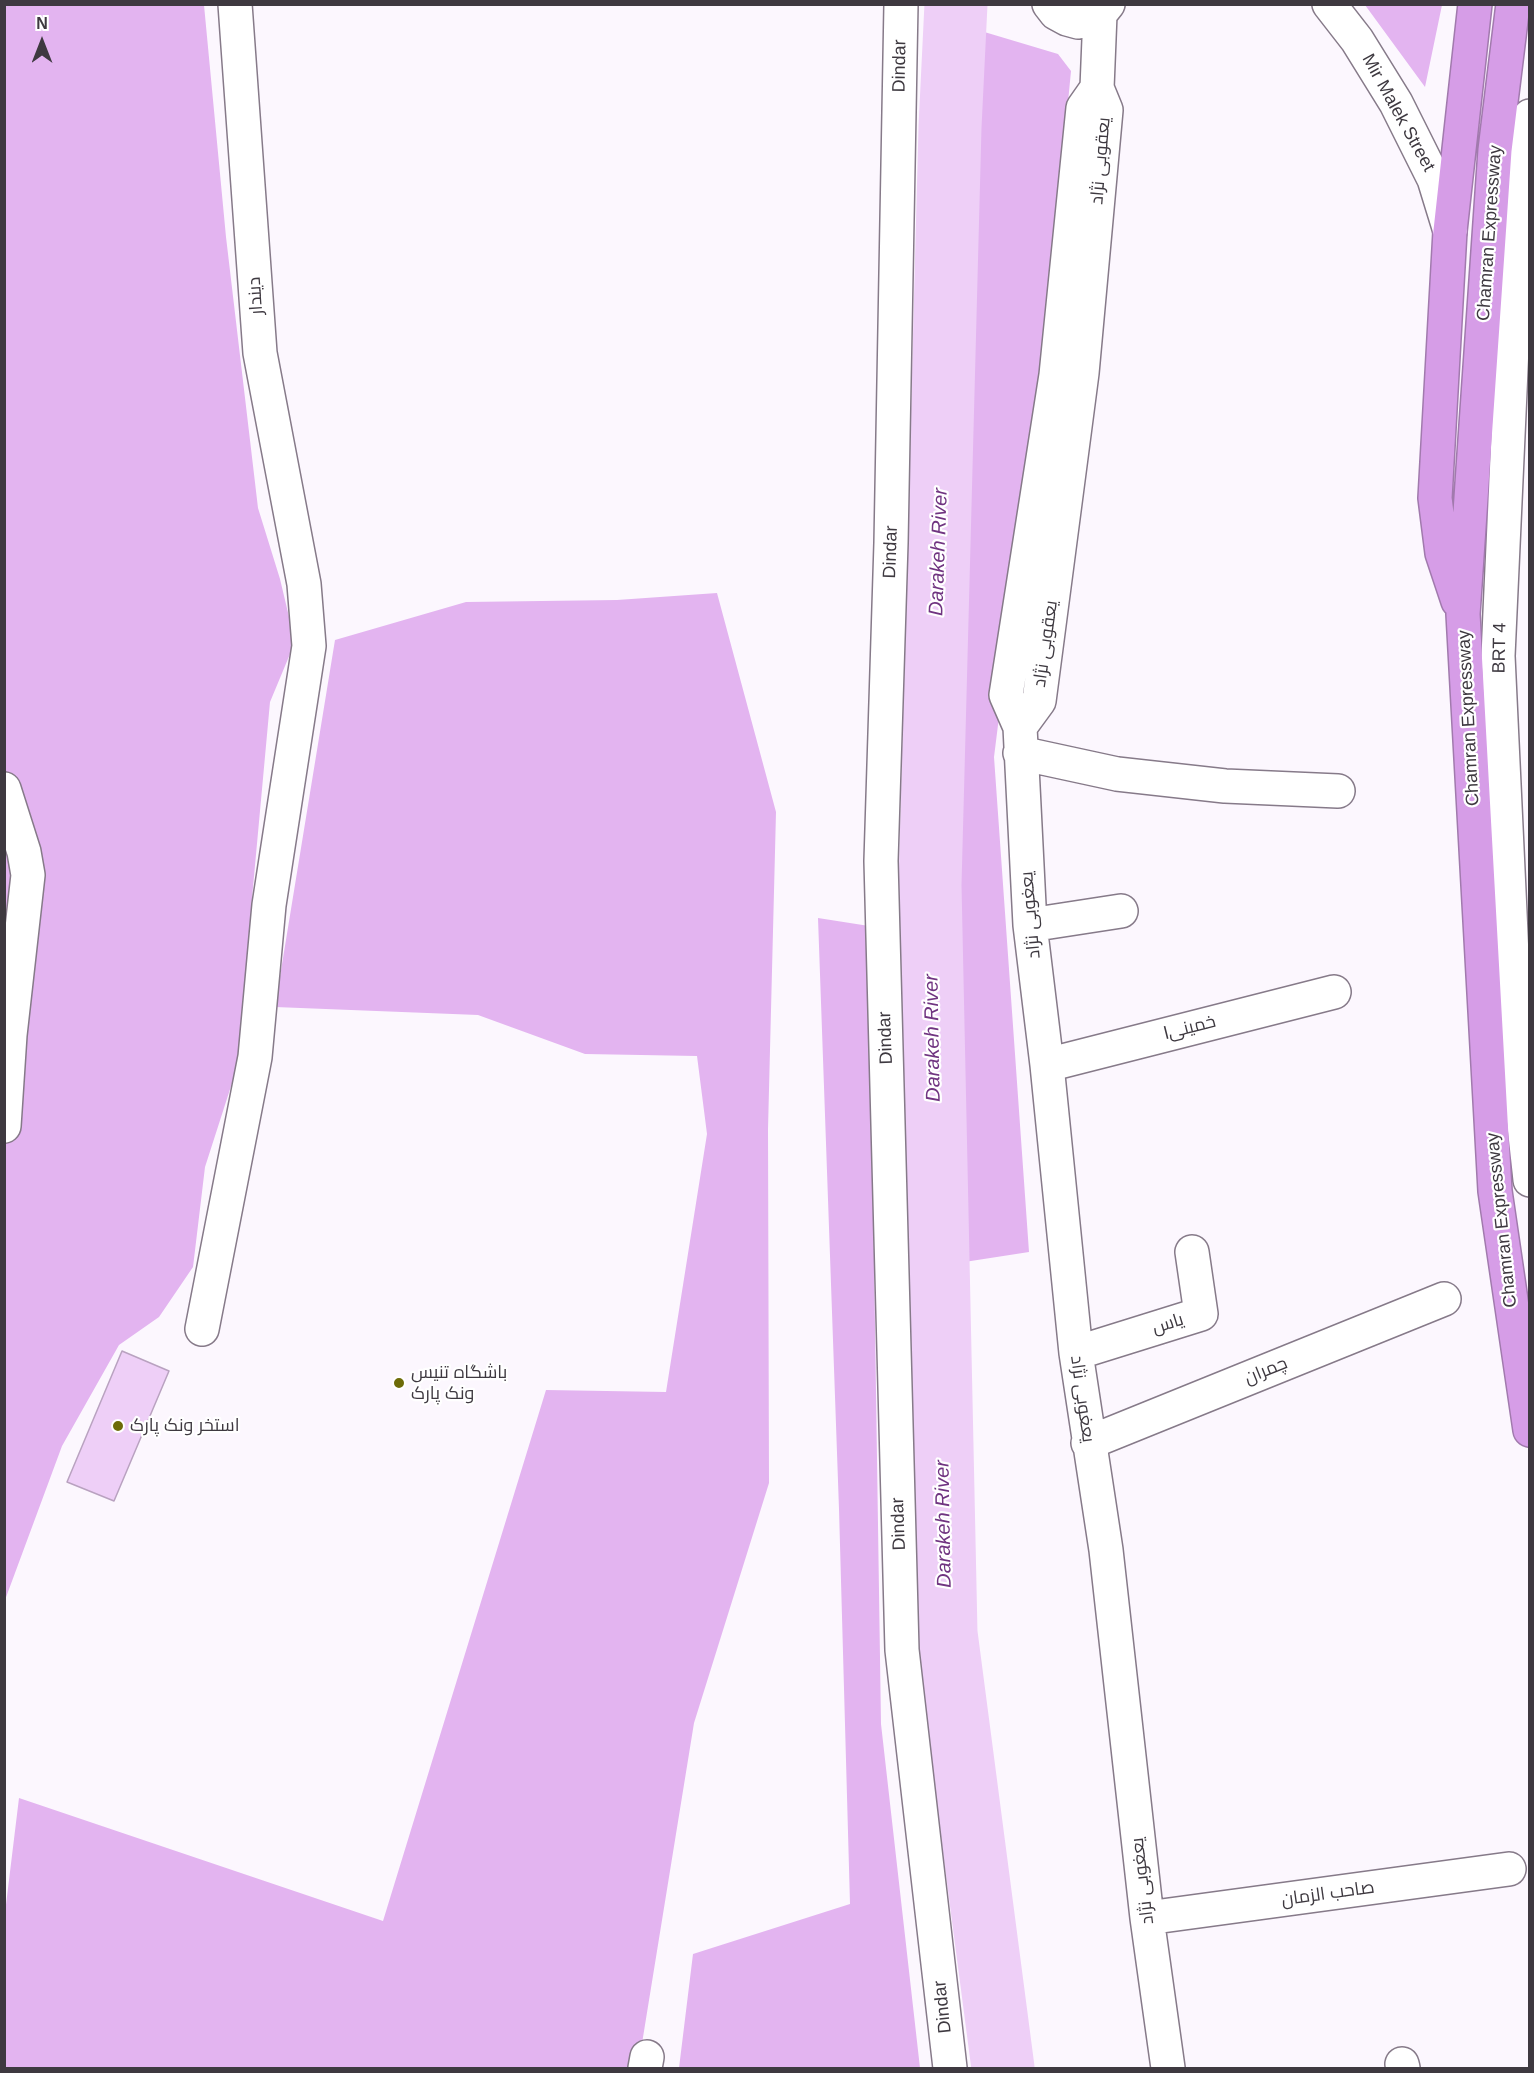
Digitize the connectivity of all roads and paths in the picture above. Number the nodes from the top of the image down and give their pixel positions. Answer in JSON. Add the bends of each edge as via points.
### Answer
{"nodes":[{"id":1,"x":235,"y":4,"type":"edge"},
{"id":2,"x":901,"y":4,"type":"edge"},
{"id":3,"x":1049,"y":4,"type":"edge"},
{"id":4,"x":1329,"y":4,"type":"edge"},
{"id":5,"x":1475,"y":4,"type":"edge"},
{"id":6,"x":1513,"y":4,"type":"edge"},
{"id":7,"x":1104,"y":9,"type":"edge"},
{"id":8,"x":1530,"y":116,"type":"edge"},
{"id":9,"x":1450,"y":231,"type":"junction"},
{"id":10,"x":1463,"y":614,"type":"junction"},
{"id":11,"x":1020,"y":740,"type":"junction"},
{"id":12,"x":4,"y":789,"type":"edge"},
{"id":13,"x":1338,"y":791,"type":"dead end"},
{"id":14,"x":1121,"y":911,"type":"dead end"},
{"id":15,"x":1030,"y":924,"type":"junction"},
{"id":16,"x":1334,"y":992,"type":"dead end"},
{"id":17,"x":1047,"y":1065,"type":"junction"},
{"id":18,"x":4,"y":1126,"type":"edge"},
{"id":19,"x":1530,"y":1180,"type":"edge"},
{"id":20,"x":1192,"y":1251,"type":"dead end"},
{"id":21,"x":1444,"y":1299,"type":"dead end"},
{"id":22,"x":202,"y":1329,"type":"dead end"},
{"id":23,"x":1076,"y":1353,"type":"junction"},
{"id":24,"x":1530,"y":1430,"type":"edge"},
{"id":25,"x":1088,"y":1443,"type":"junction"},
{"id":26,"x":1509,"y":1869,"type":"dead end"},
{"id":27,"x":1148,"y":1918,"type":"junction"},
{"id":28,"x":950,"y":2068,"type":"edge"},
{"id":29,"x":1168,"y":2068,"type":"edge"}],
"edges":[{"from":1,"to":22,"type":"street","name":"دیندار","via":[[260,353],[304,584],[309,646],[269,905],[255,1057]]},
{"from":2,"to":28,"type":"street","name":"Dindar","via":[[881,861],[902,1650]]},
{"from":3,"to":7,"type":"street","via":[[1056,13],[1078,22],[1090,20]]},
{"from":4,"to":9,"type":"street","name":"Mir Malek Street","via":[[1357,40],[1396,103],[1434,179]]},
{"from":5,"to":9,"type":"highway"},
{"from":6,"to":10,"type":"highway","name":"Chamran Expressway","via":[[1495,150]]},
{"from":7,"to":11,"type":"street","name":"یعقوبی نژاد","via":[[1097,88],[1106,111],[1082,373],[1038,701]]},
{"from":8,"to":19,"type":"street","name":"BRT 4","via":[[1519,193],[1498,656],[1517,1062]]},
{"from":9,"to":10,"type":"highway","via":[[1435,498],[1442,553]]},
{"from":10,"to":24,"type":"highway","name":"Chamran Expressway","via":[[1495,1191]]},
{"from":11,"to":13,"type":"street","via":[[1117,774],[1225,786]]},
{"from":11,"to":15,"type":"street","name":"یعغوبی نژاد"},
{"from":12,"to":18,"type":"street","via":[[28,875]]},
{"from":14,"to":15,"type":"street"},
{"from":15,"to":17,"type":"street","name":"یعغوبی نژاد"},
{"from":16,"to":17,"type":"street","name":"lخمینی"},
{"from":17,"to":23,"type":"street","name":"یعغوبی نژاد"},
{"from":20,"to":23,"type":"street","name":"یاس","via":[[1201,1314]]},
{"from":21,"to":25,"type":"street","name":"چمران"},
{"from":23,"to":25,"type":"street","name":"یعغوبی نژاد"},
{"from":25,"to":27,"type":"street","name":"یعغوبی نژاد","via":[[1106,1550]]},
{"from":26,"to":27,"type":"street","name":"صاحب الزمان"},
{"from":27,"to":29,"type":"street","name":"یعغوبی نژاد"}]}
